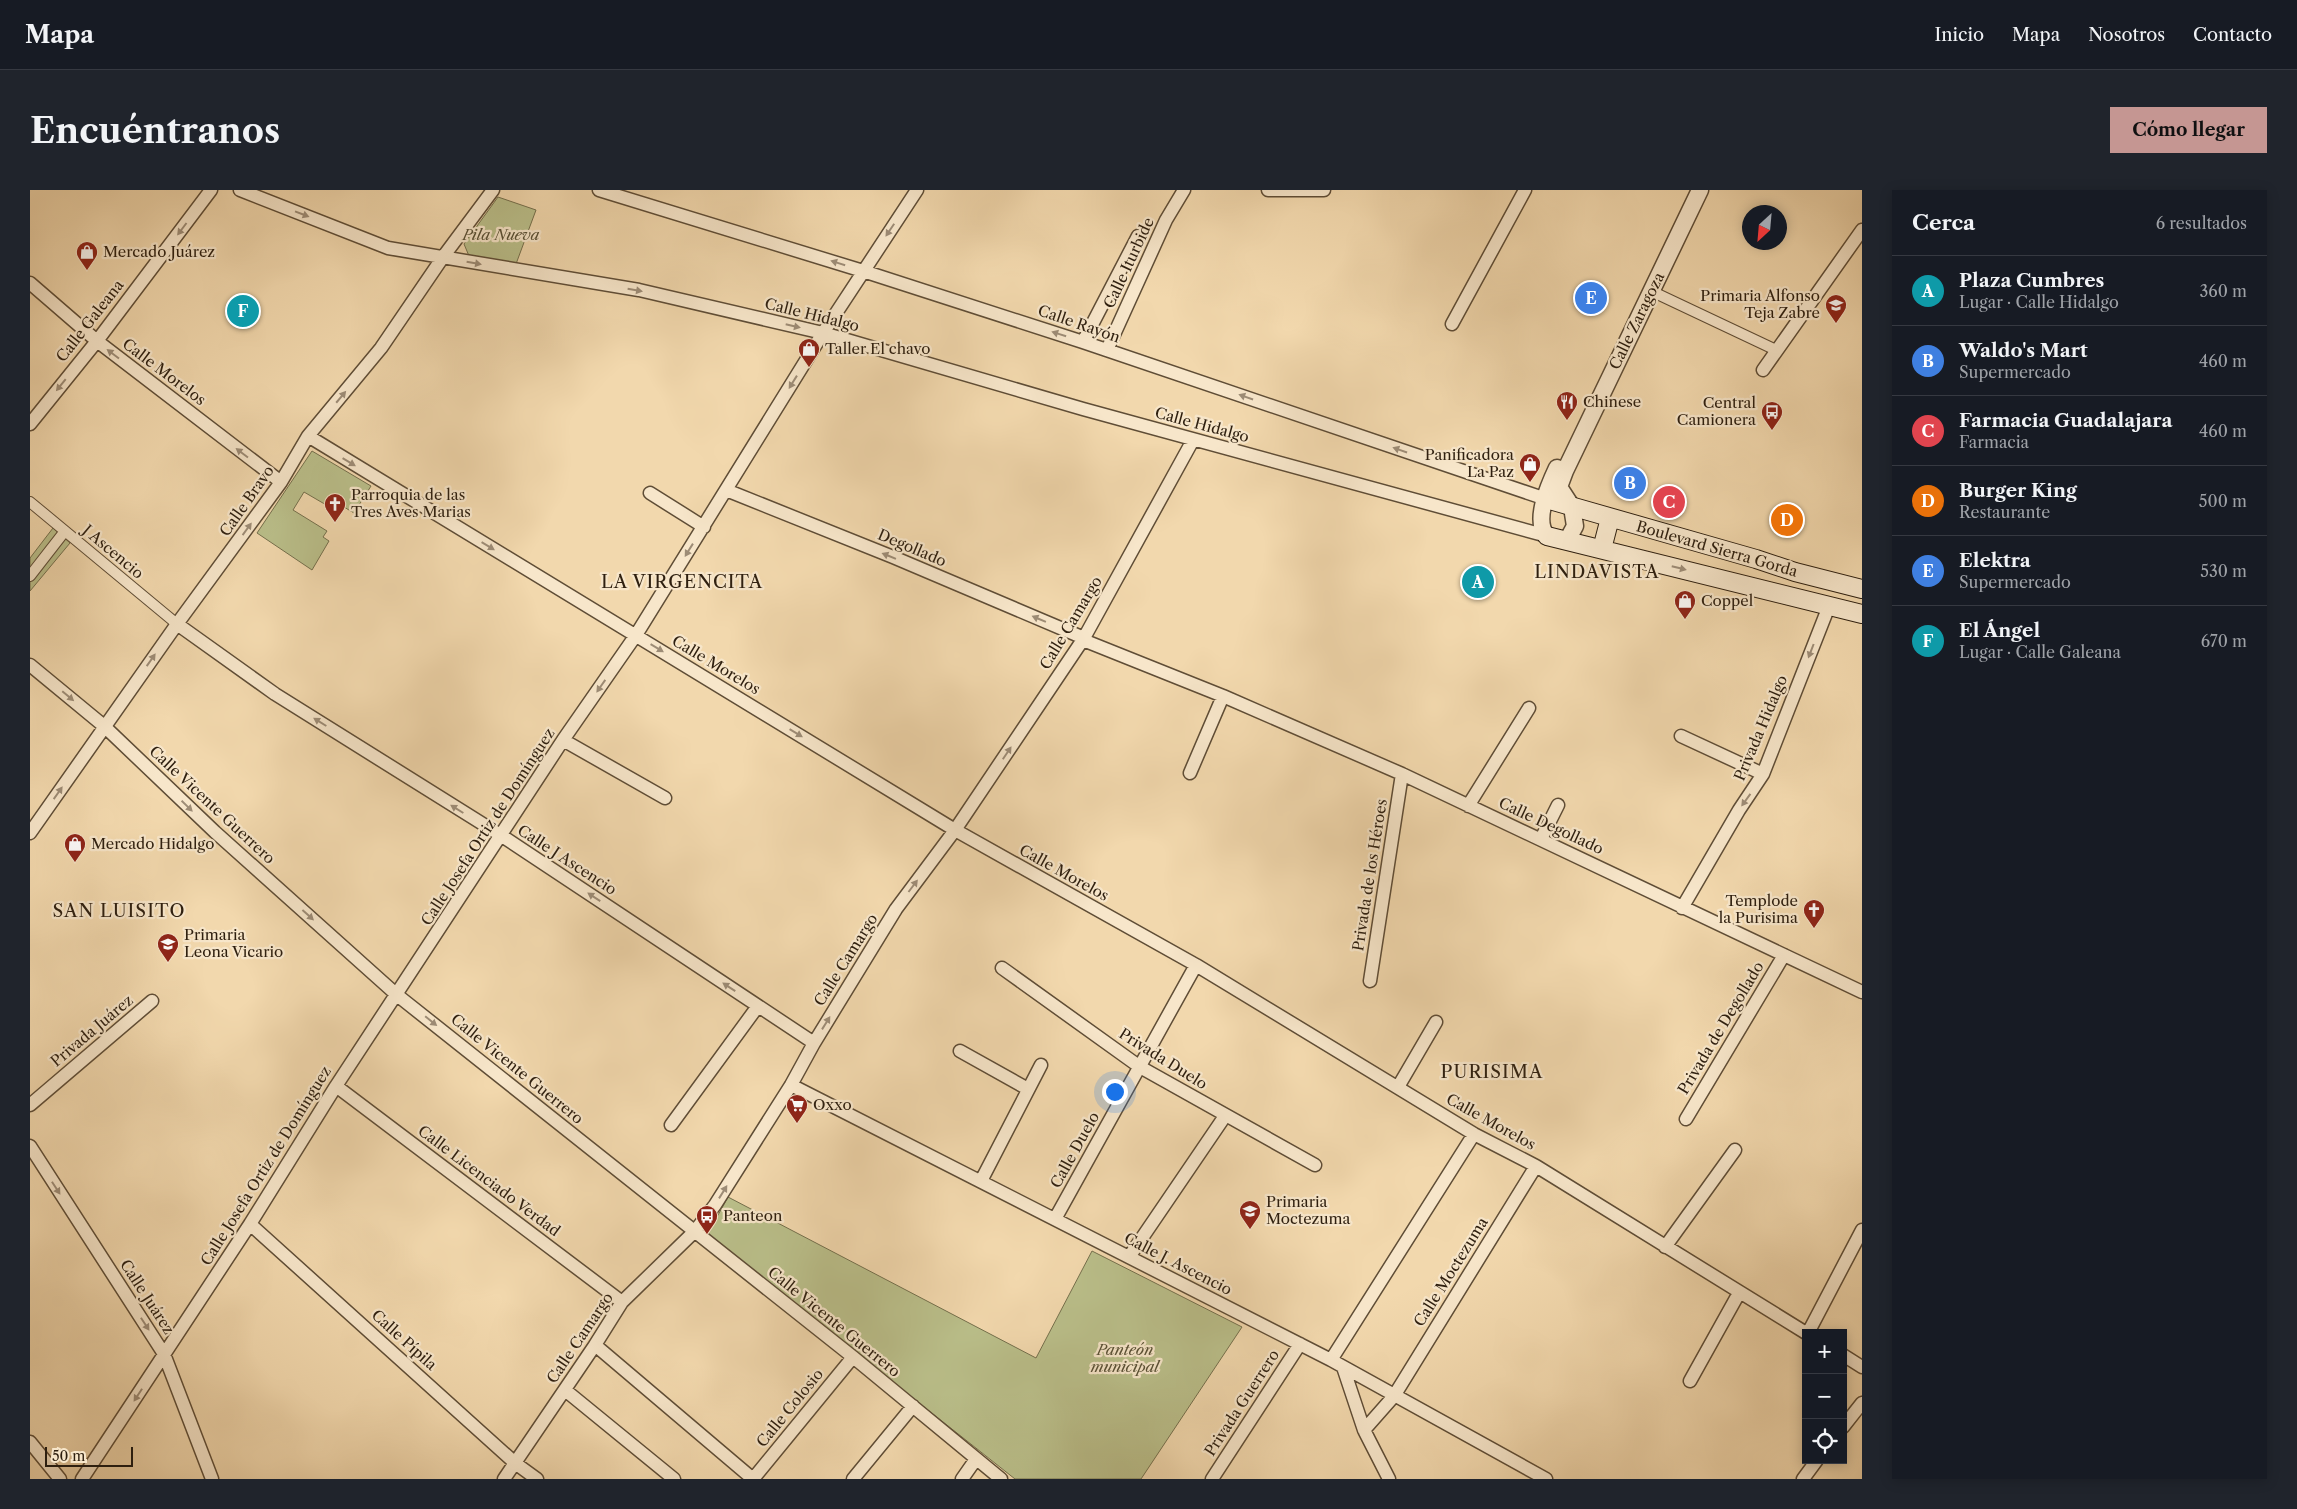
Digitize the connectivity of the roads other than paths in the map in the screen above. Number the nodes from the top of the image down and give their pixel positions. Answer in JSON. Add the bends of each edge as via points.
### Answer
{"nodes":[{"id":1,"x":211,"y":190,"type":"edge"},
{"id":2,"x":240,"y":190,"type":"edge"},
{"id":3,"x":493,"y":190,"type":"edge"},
{"id":4,"x":599,"y":190,"type":"edge"},
{"id":5,"x":917,"y":190,"type":"edge"},
{"id":6,"x":1184,"y":190,"type":"edge"},
{"id":7,"x":1268,"y":190,"type":"edge"},
{"id":8,"x":1297,"y":190,"type":"edge"},
{"id":9,"x":1324,"y":190,"type":"edge"},
{"id":10,"x":1525,"y":190,"type":"edge"},
{"id":11,"x":1690,"y":190,"type":"edge"},
{"id":12,"x":1700,"y":190,"type":"edge"},
{"id":13,"x":1862,"y":230,"type":"edge"},
{"id":14,"x":1138,"y":236,"type":"dead end"},
{"id":15,"x":443,"y":257,"type":"junction"},
{"id":16,"x":863,"y":271,"type":"junction"},
{"id":17,"x":30,"y":283,"type":"edge"},
{"id":18,"x":1651,"y":291,"type":"junction"},
{"id":19,"x":1452,"y":324,"type":"dead end"},
{"id":20,"x":823,"y":333,"type":"junction"},
{"id":21,"x":97,"y":341,"type":"junction"},
{"id":22,"x":1083,"y":342,"type":"junction"},
{"id":23,"x":1107,"y":350,"type":"junction"},
{"id":24,"x":1776,"y":350,"type":"junction"},
{"id":25,"x":1763,"y":370,"type":"dead end"},
{"id":26,"x":30,"y":424,"type":"edge"},
{"id":27,"x":308,"y":436,"type":"junction"},
{"id":28,"x":1193,"y":440,"type":"junction"},
{"id":29,"x":281,"y":482,"type":"junction"},
{"id":30,"x":726,"y":490,"type":"junction"},
{"id":31,"x":650,"y":493,"type":"dead end"},
{"id":32,"x":1546,"y":499,"type":"junction"},
{"id":33,"x":30,"y":502,"type":"edge"},
{"id":34,"x":1572,"y":507,"type":"junction"},
{"id":35,"x":1610,"y":518,"type":"junction"},
{"id":36,"x":704,"y":527,"type":"junction"},
{"id":37,"x":65,"y":531,"type":"junction"},
{"id":38,"x":1555,"y":538,"type":"junction"},
{"id":39,"x":1602,"y":549,"type":"junction"},
{"id":40,"x":1795,"y":572,"type":"junction"},
{"id":41,"x":30,"y":576,"type":"edge"},
{"id":42,"x":1862,"y":589,"type":"edge"},
{"id":43,"x":1791,"y":596,"type":"junction"},
{"id":44,"x":1829,"y":606,"type":"junction"},
{"id":45,"x":1862,"y":614,"type":"edge"},
{"id":46,"x":177,"y":624,"type":"junction"},
{"id":47,"x":636,"y":635,"type":"junction"},
{"id":48,"x":1083,"y":639,"type":"junction"},
{"id":49,"x":30,"y":665,"type":"edge"},
{"id":50,"x":1222,"y":696,"type":"junction"},
{"id":51,"x":1529,"y":708,"type":"dead end"},
{"id":52,"x":104,"y":726,"type":"junction"},
{"id":53,"x":1681,"y":736,"type":"dead end"},
{"id":54,"x":563,"y":740,"type":"junction"},
{"id":55,"x":1190,"y":772,"type":"dead end"},
{"id":56,"x":1402,"y":774,"type":"junction"},
{"id":57,"x":1763,"y":774,"type":"junction"},
{"id":58,"x":664,"y":798,"type":"dead end"},
{"id":59,"x":1558,"y":805,"type":"dead end"},
{"id":60,"x":1468,"y":806,"type":"junction"},
{"id":61,"x":955,"y":830,"type":"junction"},
{"id":62,"x":30,"y":833,"type":"edge"},
{"id":63,"x":502,"y":836,"type":"junction"},
{"id":64,"x":1541,"y":839,"type":"junction"},
{"id":65,"x":1682,"y":908,"type":"junction"},
{"id":66,"x":1784,"y":955,"type":"junction"},
{"id":67,"x":1196,"y":965,"type":"junction"},
{"id":68,"x":1002,"y":968,"type":"dead end"},
{"id":69,"x":1370,"y":981,"type":"dead end"},
{"id":70,"x":1862,"y":992,"type":"edge"},
{"id":71,"x":397,"y":994,"type":"junction"},
{"id":72,"x":152,"y":1002,"type":"dead end"},
{"id":73,"x":758,"y":1006,"type":"junction"},
{"id":74,"x":1436,"y":1022,"type":"dead end"},
{"id":75,"x":814,"y":1043,"type":"junction"},
{"id":76,"x":960,"y":1051,"type":"dead end"},
{"id":77,"x":1041,"y":1065,"type":"dead end"},
{"id":78,"x":1140,"y":1067,"type":"junction"},
{"id":79,"x":791,"y":1085,"type":"junction"},
{"id":80,"x":336,"y":1086,"type":"junction"},
{"id":81,"x":1398,"y":1087,"type":"junction"},
{"id":82,"x":1028,"y":1089,"type":"junction"},
{"id":83,"x":30,"y":1105,"type":"edge"},
{"id":84,"x":1225,"y":1116,"type":"junction"},
{"id":85,"x":1686,"y":1119,"type":"dead end"},
{"id":86,"x":671,"y":1125,"type":"dead end"},
{"id":87,"x":1474,"y":1134,"type":"junction"},
{"id":88,"x":30,"y":1146,"type":"edge"},
{"id":89,"x":1734,"y":1150,"type":"dead end"},
{"id":90,"x":1315,"y":1165,"type":"dead end"},
{"id":91,"x":1536,"y":1166,"type":"junction"},
{"id":92,"x":981,"y":1181,"type":"junction"},
{"id":93,"x":1055,"y":1219,"type":"junction"},
{"id":94,"x":250,"y":1224,"type":"junction"},
{"id":95,"x":1862,"y":1230,"type":"edge"},
{"id":96,"x":695,"y":1231,"type":"junction"},
{"id":97,"x":1665,"y":1247,"type":"junction"},
{"id":98,"x":1129,"y":1257,"type":"junction"},
{"id":99,"x":1739,"y":1293,"type":"junction"},
{"id":100,"x":622,"y":1302,"type":"junction"},
{"id":101,"x":1809,"y":1329,"type":"edge"},
{"id":102,"x":1802,"y":1330,"type":"edge"},
{"id":103,"x":1300,"y":1344,"type":"junction"},
{"id":104,"x":595,"y":1345,"type":"junction"},
{"id":105,"x":164,"y":1354,"type":"junction"},
{"id":106,"x":853,"y":1357,"type":"junction"},
{"id":107,"x":1847,"y":1358,"type":"edge"},
{"id":108,"x":1331,"y":1360,"type":"junction"},
{"id":109,"x":1343,"y":1367,"type":"junction"},
{"id":110,"x":1862,"y":1367,"type":"edge"},
{"id":111,"x":1690,"y":1381,"type":"dead end"},
{"id":112,"x":565,"y":1390,"type":"junction"},
{"id":113,"x":1394,"y":1396,"type":"junction"},
{"id":114,"x":1862,"y":1403,"type":"edge"},
{"id":115,"x":913,"y":1406,"type":"junction"},
{"id":116,"x":1847,"y":1422,"type":"edge"},
{"id":117,"x":1364,"y":1430,"type":"junction"},
{"id":118,"x":30,"y":1442,"type":"edge"},
{"id":119,"x":976,"y":1459,"type":"junction"},
{"id":120,"x":515,"y":1463,"type":"junction"},
{"id":121,"x":1814,"y":1464,"type":"edge"},
{"id":122,"x":60,"y":1479,"type":"edge"},
{"id":123,"x":82,"y":1479,"type":"edge"},
{"id":124,"x":212,"y":1479,"type":"edge"},
{"id":125,"x":504,"y":1479,"type":"edge"},
{"id":126,"x":537,"y":1479,"type":"edge"},
{"id":127,"x":674,"y":1479,"type":"edge"},
{"id":128,"x":753,"y":1479,"type":"edge"},
{"id":129,"x":853,"y":1479,"type":"edge"},
{"id":130,"x":962,"y":1479,"type":"edge"},
{"id":131,"x":1001,"y":1479,"type":"edge"},
{"id":132,"x":1212,"y":1479,"type":"edge"},
{"id":133,"x":1389,"y":1479,"type":"edge"},
{"id":134,"x":1546,"y":1479,"type":"edge"},
{"id":135,"x":1803,"y":1479,"type":"edge"}],
"edges":[{"from":1,"to":21,"type":"street","name":"Calle Galeana","one_way":true},
{"from":2,"to":15,"type":"street","name":"Calle Hidalgo","one_way":true,"via":[[388,248]]},
{"from":3,"to":15,"type":"street","name":"Calle Bravo"},
{"from":16,"to":4,"type":"street","name":"Calle Rayón","one_way":true},
{"from":5,"to":16,"type":"street","name":"Calle Josefa Ortiz de Domínguez","one_way":true},
{"from":6,"to":23,"type":"street","name":"Calle Iturbide","via":[[1166,220]]},
{"from":7,"to":8,"type":"street"},
{"from":8,"to":9,"type":"street"},
{"from":10,"to":19,"type":"street"},
{"from":11,"to":32,"type":"street","name":"Calle Zaragoza","via":[[1548,487]]},
{"from":12,"to":18,"type":"street","name":"Calle Zaragoza"},
{"from":13,"to":24,"type":"street"},
{"from":14,"to":22,"type":"street"},
{"from":15,"to":20,"type":"street","name":"Calle Hidalgo","one_way":true,"via":[[639,290]]},
{"from":27,"to":15,"type":"street","name":"Calle Bravo","one_way":true,"via":[[381,348]]},
{"from":16,"to":20,"type":"street","name":"Calle Josefa Ortiz de Domínguez"},
{"from":22,"to":16,"type":"street","name":"Calle Rayón","one_way":true},
{"from":17,"to":21,"type":"street","name":"Calle Morelos"},
{"from":18,"to":24,"type":"street"},
{"from":18,"to":34,"type":"street","name":"Calle Zaragoza","via":[[1559,487]]},
{"from":20,"to":28,"type":"street","name":"Calle Hidalgo"},
{"from":20,"to":30,"type":"street","name":"Calle Josefa Ortiz de Domínguez","one_way":true},
{"from":21,"to":26,"type":"street","name":"Calle Galeana","one_way":true},
{"from":29,"to":21,"type":"street","name":"Calle Morelos","one_way":true},
{"from":22,"to":23,"type":"street","name":"Calle Rayón"},
{"from":32,"to":23,"type":"street","name":"Calle Rayón","one_way":true},
{"from":24,"to":25,"type":"street"},
{"from":27,"to":29,"type":"street","name":"Calle Bravo"},
{"from":27,"to":47,"type":"street","name":"Calle Morelos","one_way":true},
{"from":28,"to":38,"type":"street","name":"Calle Hidalgo"},
{"from":28,"to":48,"type":"street","name":"Calle Camargo"},
{"from":46,"to":29,"type":"street","name":"Calle Bravo","one_way":true},
{"from":30,"to":36,"type":"street","name":"Calle Josefa Ortiz de Domínguez"},
{"from":48,"to":30,"type":"street","name":"Degollado","one_way":true},
{"from":31,"to":36,"type":"street"},
{"from":32,"to":34,"type":"main road","name":"Boulevard Sierra Gorda"},
{"from":32,"to":38,"type":"street","via":[[1540,522]]},
{"from":33,"to":37,"type":"street","name":"J Ascencio"},
{"from":34,"to":35,"type":"main road","name":"Boulevard Sierra Gorda"},
{"from":34,"to":38,"type":"street","via":[[1575,526],[1569,537]]},
{"from":35,"to":39,"type":"main road"},
{"from":35,"to":40,"type":"main road","name":"Boulevard Sierra Gorda"},
{"from":36,"to":47,"type":"street","name":"Calle Josefa Ortiz de Domínguez","one_way":true},
{"from":37,"to":41,"type":"street"},
{"from":37,"to":46,"type":"street","name":"J Ascencio"},
{"from":38,"to":39,"type":"main road","name":"Boulevard Sierra Gorda"},
{"from":39,"to":43,"type":"main road","name":"Boulevard Sierra Gorda","one_way":true},
{"from":40,"to":42,"type":"main road","name":"Boulevard Sierra Gorda"},
{"from":40,"to":43,"type":"main road"},
{"from":43,"to":44,"type":"main road","name":"Boulevard Sierra Gorda"},
{"from":44,"to":45,"type":"main road","name":"Boulevard Sierra Gorda"},
{"from":44,"to":57,"type":"street","name":"Privada Hidalgo","one_way":true},
{"from":52,"to":46,"type":"street","name":"Calle Bravo","one_way":true},
{"from":63,"to":46,"type":"street","name":"Calle J Ascencio","one_way":true,"via":[[275,694]]},
{"from":47,"to":54,"type":"street","name":"Calle Josefa Ortiz de Domínguez","one_way":true},
{"from":47,"to":61,"type":"street","name":"Calle Morelos","one_way":true},
{"from":48,"to":50,"type":"street","name":"Degollado"},
{"from":61,"to":48,"type":"street","name":"Calle Camargo","one_way":true},
{"from":49,"to":52,"type":"street","name":"Calle Vicente Guerrero","one_way":true},
{"from":50,"to":55,"type":"street"},
{"from":50,"to":56,"type":"street","name":"Calle Degollado"},
{"from":51,"to":60,"type":"street"},
{"from":62,"to":52,"type":"street","name":"Calle Bravo","one_way":true},
{"from":52,"to":71,"type":"street","name":"Calle Vicente Guerrero","one_way":true,"via":[[215,832]]},
{"from":53,"to":57,"type":"street"},
{"from":54,"to":58,"type":"street"},
{"from":54,"to":63,"type":"street","name":"Calle Josefa Ortiz de Domínguez"},
{"from":56,"to":60,"type":"street","name":"Calle Degollado"},
{"from":56,"to":69,"type":"street","name":"Privada de los Héroes"},
{"from":57,"to":65,"type":"street","name":"Privada Hidalgo","one_way":true},
{"from":59,"to":64,"type":"street"},
{"from":60,"to":64,"type":"street","name":"Calle Degollado"},
{"from":61,"to":67,"type":"street","name":"Calle Morelos"},
{"from":75,"to":61,"type":"street","name":"Calle Camargo","one_way":true,"via":[[896,909]]},
{"from":63,"to":71,"type":"street","name":"Calle Josefa Ortiz de Domínguez"},
{"from":73,"to":63,"type":"street","name":"Calle J Ascencio","one_way":true},
{"from":64,"to":65,"type":"street","name":"Calle Degollado"},
{"from":65,"to":66,"type":"street","name":"Calle Degollado"},
{"from":66,"to":70,"type":"street","name":"Calle Degollado"},
{"from":66,"to":85,"type":"street","name":"Privada de Degollado"},
{"from":67,"to":78,"type":"street","name":"Calle Duelo"},
{"from":67,"to":81,"type":"street","name":"Calle Morelos"},
{"from":68,"to":78,"type":"street","name":"Privada Duelo"},
{"from":71,"to":80,"type":"street","name":"Calle Josefa Ortiz de Domínguez"},
{"from":71,"to":96,"type":"street","name":"Calle Vicente Guerrero","one_way":true},
{"from":72,"to":83,"type":"street","name":"Privada Juárez"},
{"from":73,"to":75,"type":"street","name":"Calle J Ascencio"},
{"from":73,"to":86,"type":"street"},
{"from":74,"to":81,"type":"street"},
{"from":75,"to":79,"type":"street","name":"Calle Camargo"},
{"from":76,"to":82,"type":"street"},
{"from":77,"to":82,"type":"street"},
{"from":78,"to":84,"type":"street","name":"Privada Duelo"},
{"from":78,"to":93,"type":"street","name":"Calle Duelo"},
{"from":79,"to":92,"type":"street","name":"Calle J. Ascencio"},
{"from":96,"to":79,"type":"street","name":"Calle Camargo","one_way":true},
{"from":80,"to":94,"type":"street","name":"Calle Josefa Ortiz de Domínguez"},
{"from":80,"to":100,"type":"street","name":"Calle Licenciado Verdad"},
{"from":81,"to":87,"type":"street","name":"Calle Morelos"},
{"from":82,"to":92,"type":"street"},
{"from":84,"to":90,"type":"street","name":"Privada Duelo"},
{"from":84,"to":98,"type":"street"},
{"from":87,"to":91,"type":"street","name":"Calle Morelos"},
{"from":87,"to":108,"type":"street"},
{"from":88,"to":105,"type":"street","name":"Calle Juárez","one_way":true},
{"from":89,"to":97,"type":"street"},
{"from":91,"to":97,"type":"street","name":"Calle Morelos"},
{"from":91,"to":113,"type":"street","name":"Calle Moctezuma"},
{"from":92,"to":93,"type":"street","name":"Calle J. Ascencio"},
{"from":93,"to":98,"type":"street","name":"Calle J. Ascencio"},
{"from":94,"to":105,"type":"street","name":"Calle Josefa Ortiz de Domínguez"},
{"from":94,"to":120,"type":"street","name":"Calle Pípila"},
{"from":95,"to":101,"type":"street"},
{"from":96,"to":100,"type":"street","name":"Calle Camargo"},
{"from":96,"to":106,"type":"street","name":"Calle Vicente Guerrero"},
{"from":97,"to":99,"type":"street","name":"Calle Morelos"},
{"from":98,"to":103,"type":"street","name":"Calle J. Ascencio"},
{"from":99,"to":102,"type":"street","name":"Calle Morelos"},
{"from":99,"to":111,"type":"street"},
{"from":100,"to":104,"type":"street","name":"Calle Camargo"},
{"from":103,"to":108,"type":"street","name":"Calle J. Ascencio"},
{"from":103,"to":132,"type":"street","name":"Privada Guerrero"},
{"from":104,"to":112,"type":"street","name":"Calle Camargo"},
{"from":104,"to":128,"type":"street"},
{"from":105,"to":123,"type":"street","name":"Calle Josefa Ortiz de Domínguez","one_way":true},
{"from":105,"to":124,"type":"street","name":"Calle Juárez"},
{"from":106,"to":115,"type":"street","name":"Calle Vicente Guerrero"},
{"from":106,"to":128,"type":"street","name":"Calle Colosio"},
{"from":107,"to":110,"type":"street"},
{"from":108,"to":109,"type":"street","name":"Calle J. Ascencio"},
{"from":109,"to":113,"type":"street","name":"Calle J. Ascencio"},
{"from":109,"to":117,"type":"street"},
{"from":112,"to":120,"type":"street","name":"Calle Camargo"},
{"from":112,"to":127,"type":"street"},
{"from":113,"to":117,"type":"street","name":"Calle Moctezuma"},
{"from":113,"to":134,"type":"street","name":"Calle J. Ascencio"},
{"from":114,"to":116,"type":"street"},
{"from":115,"to":119,"type":"street","name":"Calle Vicente Guerrero"},
{"from":115,"to":129,"type":"street"},
{"from":117,"to":133,"type":"street"},
{"from":118,"to":122,"type":"street"},
{"from":119,"to":130,"type":"street"},
{"from":119,"to":131,"type":"street","name":"Calle Vicente Guerrero"},
{"from":120,"to":125,"type":"street","name":"Calle Camargo"},
{"from":120,"to":126,"type":"street","name":"Calle Pípila"},
{"from":121,"to":135,"type":"street"}]}
